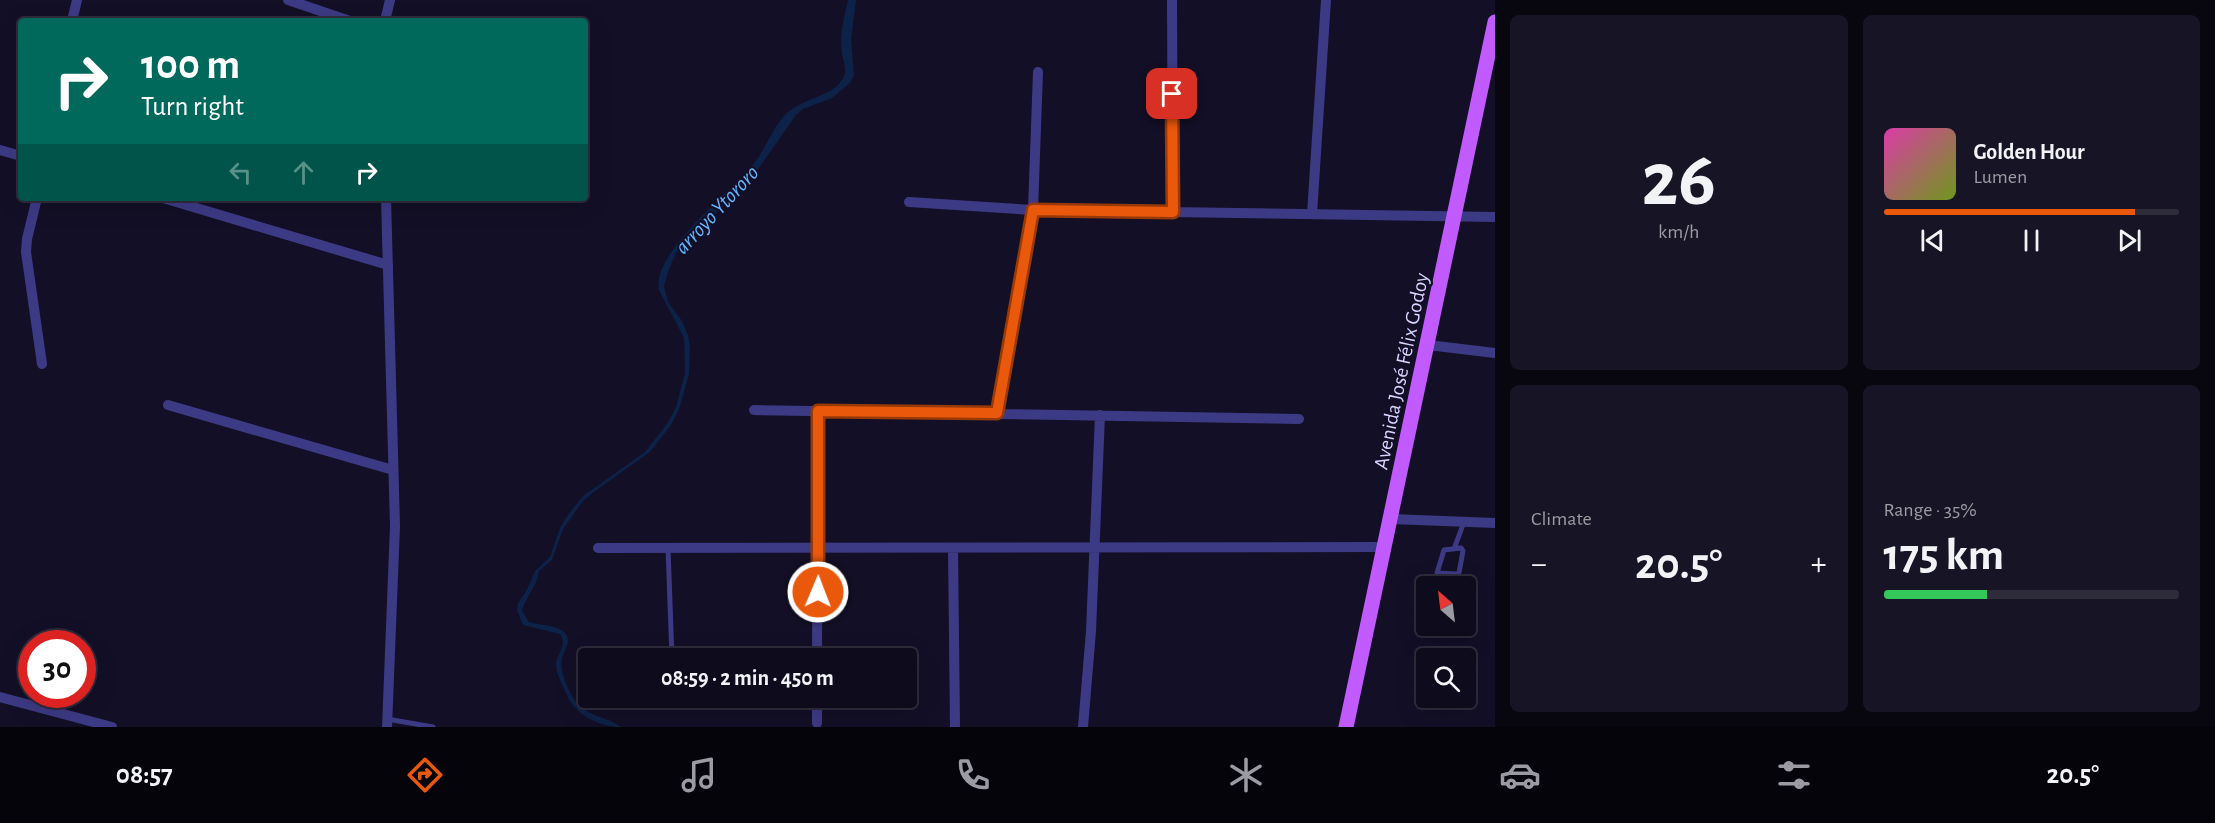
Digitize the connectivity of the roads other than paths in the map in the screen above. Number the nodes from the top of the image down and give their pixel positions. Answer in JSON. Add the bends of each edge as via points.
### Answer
{"nodes":[{"id":1,"x":77,"y":0,"type":"edge"},
{"id":2,"x":288,"y":0,"type":"edge"},
{"id":3,"x":390,"y":0,"type":"edge"},
{"id":4,"x":1172,"y":0,"type":"edge"},
{"id":5,"x":1326,"y":0,"type":"edge"},
{"id":6,"x":73,"y":18,"type":"edge"},
{"id":7,"x":341,"y":18,"type":"edge"},
{"id":8,"x":386,"y":18,"type":"edge"},
{"id":9,"x":1495,"y":22,"type":"edge"},
{"id":10,"x":1491,"y":58,"type":"edge"},
{"id":11,"x":1038,"y":72,"type":"dead end"},
{"id":12,"x":0,"y":150,"type":"edge"},
{"id":13,"x":18,"y":155,"type":"edge"},
{"id":14,"x":36,"y":201,"type":"edge"},
{"id":15,"x":173,"y":201,"type":"edge"},
{"id":16,"x":386,"y":201,"type":"edge"},
{"id":17,"x":909,"y":202,"type":"dead end"},
{"id":18,"x":1033,"y":210,"type":"junction"},
{"id":19,"x":1173,"y":212,"type":"junction"},
{"id":20,"x":1312,"y":214,"type":"junction"},
{"id":21,"x":1455,"y":216,"type":"junction"},
{"id":22,"x":1495,"y":218,"type":"edge"},
{"id":23,"x":388,"y":265,"type":"junction"},
{"id":24,"x":1428,"y":345,"type":"junction"},
{"id":25,"x":1495,"y":353,"type":"edge"},
{"id":26,"x":42,"y":364,"type":"dead end"},
{"id":27,"x":168,"y":405,"type":"dead end"},
{"id":28,"x":754,"y":410,"type":"dead end"},
{"id":29,"x":818,"y":411,"type":"junction"},
{"id":30,"x":997,"y":413,"type":"junction"},
{"id":31,"x":1100,"y":415,"type":"junction"},
{"id":32,"x":1299,"y":419,"type":"dead end"},
{"id":33,"x":393,"y":470,"type":"junction"},
{"id":34,"x":1391,"y":519,"type":"junction"},
{"id":35,"x":1464,"y":522,"type":"junction"},
{"id":36,"x":1495,"y":523,"type":"edge"},
{"id":37,"x":1385,"y":547,"type":"junction"},
{"id":38,"x":598,"y":548,"type":"dead end"},
{"id":39,"x":668,"y":548,"type":"junction"},
{"id":40,"x":818,"y":548,"type":"junction"},
{"id":41,"x":953,"y":548,"type":"junction"},
{"id":42,"x":1093,"y":549,"type":"junction"},
{"id":43,"x":1454,"y":549,"type":"junction"},
{"id":44,"x":672,"y":648,"type":"edge"},
{"id":45,"x":817,"y":648,"type":"edge"},
{"id":46,"x":0,"y":697,"type":"edge"},
{"id":47,"x":817,"y":708,"type":"edge"},
{"id":48,"x":387,"y":723,"type":"edge"},
{"id":49,"x":817,"y":723,"type":"dead end"},
{"id":50,"x":112,"y":727,"type":"edge"},
{"id":51,"x":433,"y":727,"type":"edge"},
{"id":52,"x":955,"y":727,"type":"edge"},
{"id":53,"x":1083,"y":727,"type":"edge"},
{"id":54,"x":1346,"y":727,"type":"edge"}],
"edges":[{"from":1,"to":6,"type":"street"},
{"from":2,"to":7,"type":"street"},
{"from":3,"to":8,"type":"street"},
{"from":4,"to":19,"type":"street"},
{"from":5,"to":20,"type":"street"},
{"from":9,"to":10,"type":"main road","name":"Avenida José Félix Godoy"},
{"from":10,"to":21,"type":"main road","name":"Avenida José Félix Godoy"},
{"from":11,"to":18,"type":"street"},
{"from":12,"to":13,"type":"street"},
{"from":14,"to":26,"type":"street","via":[[26,252]]},
{"from":15,"to":23,"type":"street"},
{"from":16,"to":23,"type":"street"},
{"from":17,"to":18,"type":"street"},
{"from":18,"to":19,"type":"street"},
{"from":18,"to":30,"type":"street"},
{"from":19,"to":20,"type":"street"},
{"from":20,"to":21,"type":"street"},
{"from":21,"to":22,"type":"street"},
{"from":21,"to":24,"type":"main road","name":"Avenida José Félix Godoy"},
{"from":23,"to":33,"type":"street"},
{"from":24,"to":25,"type":"street"},
{"from":24,"to":34,"type":"main road","name":"Avenida José Félix Godoy"},
{"from":27,"to":33,"type":"street"},
{"from":28,"to":29,"type":"street"},
{"from":29,"to":30,"type":"street"},
{"from":29,"to":40,"type":"street"},
{"from":30,"to":31,"type":"street"},
{"from":31,"to":32,"type":"street"},
{"from":31,"to":42,"type":"street"},
{"from":33,"to":48,"type":"street","via":[[395,526]]},
{"from":34,"to":35,"type":"street"},
{"from":34,"to":37,"type":"main road","name":"Avenida José Félix Godoy"},
{"from":35,"to":36,"type":"street"},
{"from":35,"to":43,"type":"lane"},
{"from":37,"to":42,"type":"street"},
{"from":37,"to":54,"type":"main road","name":"Avenida José Félix Godoy"},
{"from":38,"to":39,"type":"street"},
{"from":39,"to":40,"type":"street"},
{"from":39,"to":44,"type":"lane"},
{"from":40,"to":41,"type":"street"},
{"from":40,"to":45,"type":"street"},
{"from":41,"to":42,"type":"street"},
{"from":41,"to":52,"type":"street"},
{"from":42,"to":53,"type":"street"},
{"from":43,"to":43,"type":"lane","via":[[1463,551],[1459,573],[1437,573],[1444,550]]},
{"from":46,"to":50,"type":"street"},
{"from":47,"to":49,"type":"street"},
{"from":48,"to":51,"type":"lane"}]}
